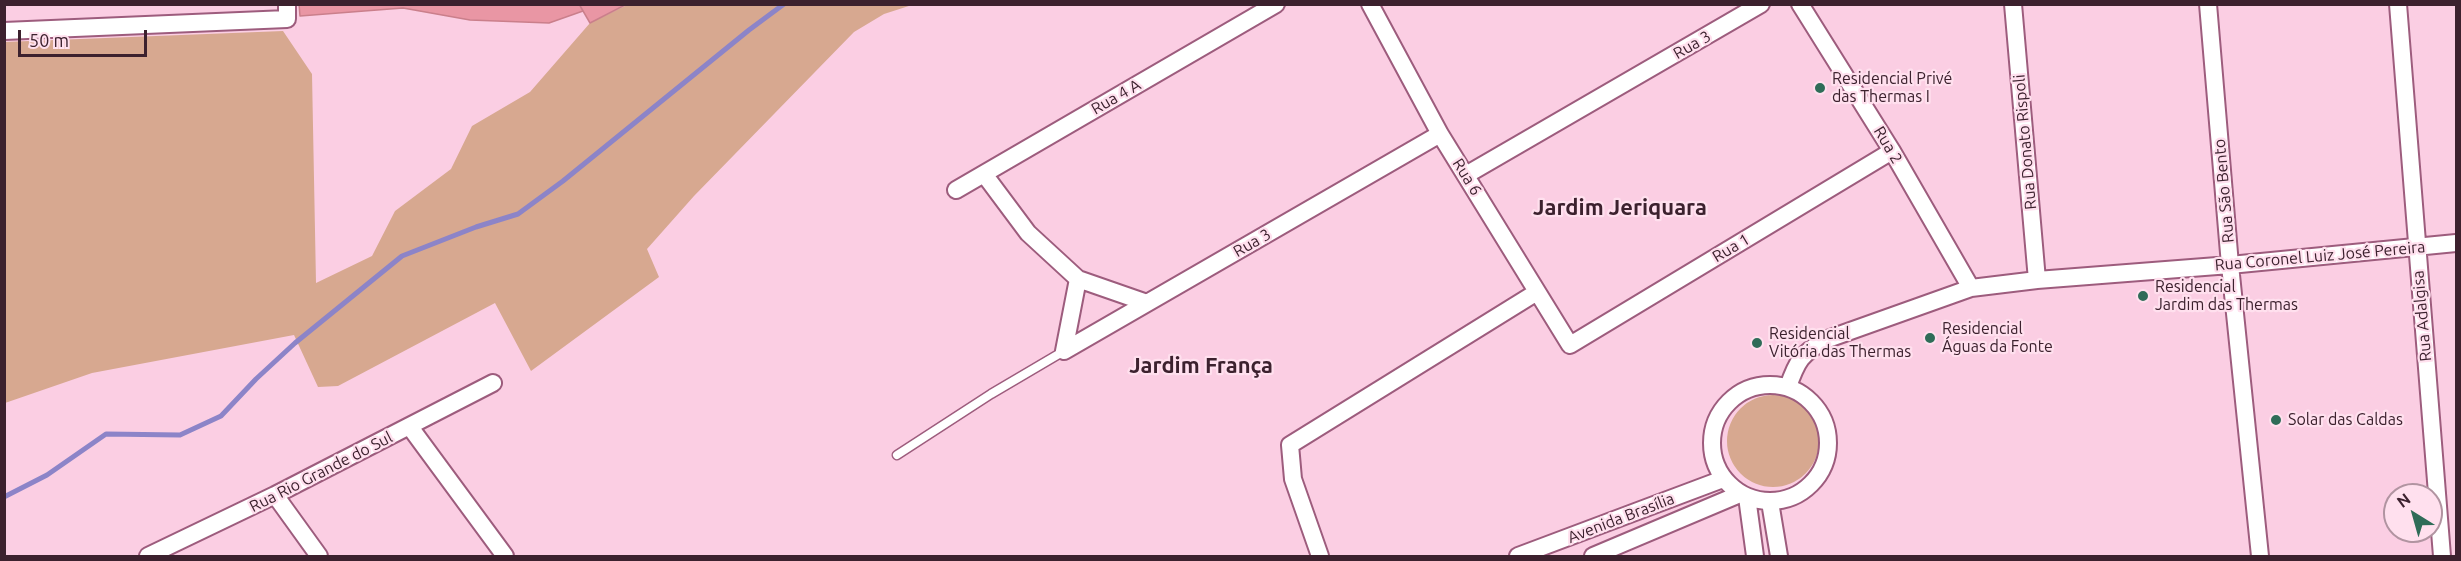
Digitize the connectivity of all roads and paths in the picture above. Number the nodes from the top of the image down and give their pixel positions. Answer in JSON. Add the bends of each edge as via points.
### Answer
{"nodes":[{"id":1,"x":287,"y":4,"type":"edge"},
{"id":2,"x":1276,"y":4,"type":"edge"},
{"id":3,"x":1761,"y":4,"type":"edge"},
{"id":4,"x":1800,"y":4,"type":"edge"},
{"id":5,"x":2013,"y":4,"type":"edge"},
{"id":6,"x":2208,"y":4,"type":"edge"},
{"id":7,"x":2398,"y":4,"type":"edge"},
{"id":8,"x":1372,"y":5,"type":"edge"},
{"id":9,"x":4,"y":31,"type":"edge"},
{"id":10,"x":1440,"y":134,"type":"junction"},
{"id":11,"x":1892,"y":151,"type":"junction"},
{"id":12,"x":984,"y":174,"type":"junction"},
{"id":13,"x":1466,"y":175,"type":"junction"},
{"id":14,"x":956,"y":190,"type":"dead end"},
{"id":15,"x":2457,"y":243,"type":"edge"},
{"id":16,"x":2416,"y":246,"type":"junction"},
{"id":17,"x":2230,"y":265,"type":"junction"},
{"id":18,"x":1078,"y":279,"type":"junction"},
{"id":19,"x":2037,"y":280,"type":"junction"},
{"id":20,"x":1971,"y":288,"type":"junction"},
{"id":21,"x":1537,"y":292,"type":"junction"},
{"id":22,"x":1147,"y":303,"type":"junction"},
{"id":23,"x":1570,"y":345,"type":"joint"},
{"id":24,"x":1064,"y":351,"type":"junction"},
{"id":25,"x":493,"y":383,"type":"dead end"},
{"id":26,"x":1788,"y":387,"type":"junction"},
{"id":27,"x":410,"y":427,"type":"junction"},
{"id":28,"x":897,"y":455,"type":"dead end"},
{"id":29,"x":1723,"y":479,"type":"junction"},
{"id":30,"x":275,"y":495,"type":"junction"},
{"id":31,"x":1743,"y":496,"type":"junction"},
{"id":32,"x":1770,"y":502,"type":"junction"},
{"id":33,"x":148,"y":556,"type":"edge"},
{"id":34,"x":319,"y":556,"type":"edge"},
{"id":35,"x":505,"y":556,"type":"edge"},
{"id":36,"x":1320,"y":556,"type":"edge"},
{"id":37,"x":1518,"y":556,"type":"edge"},
{"id":38,"x":1593,"y":556,"type":"edge"},
{"id":39,"x":1755,"y":556,"type":"edge"},
{"id":40,"x":1779,"y":556,"type":"edge"},
{"id":41,"x":2260,"y":556,"type":"edge"},
{"id":42,"x":2442,"y":556,"type":"edge"}],
"edges":[{"from":1,"to":9,"type":"street","via":[[287,19]]},
{"from":2,"to":12,"type":"street","name":"Rua 4 A"},
{"from":3,"to":13,"type":"street","name":"Rua 3"},
{"from":4,"to":11,"type":"street","name":"Rua 2"},
{"from":5,"to":19,"type":"street","name":"Rua Donato Rispoli"},
{"from":6,"to":17,"type":"street","name":"Rua São Bento"},
{"from":7,"to":16,"type":"street","name":"Rua Adalgisa"},
{"from":8,"to":10,"type":"street","name":"Rua 6"},
{"from":10,"to":13,"type":"street","name":"Rua 6"},
{"from":10,"to":22,"type":"street","name":"Rua 3"},
{"from":11,"to":20,"type":"street","name":"Rua 2"},
{"from":11,"to":23,"type":"street","name":"Rua 1"},
{"from":12,"to":14,"type":"street","name":"Rua 4 A"},
{"from":12,"to":18,"type":"street","via":[[1028,233]]},
{"from":13,"to":21,"type":"street","name":"Rua 6"},
{"from":15,"to":16,"type":"street","name":"Rua Coronel Luiz José Pereira"},
{"from":16,"to":17,"type":"street","name":"Rua Coronel Luiz José Pereira"},
{"from":16,"to":42,"type":"street","name":"Rua Adalgisa"},
{"from":17,"to":19,"type":"street","name":"Rua Coronel Luiz José Pereira"},
{"from":17,"to":41,"type":"street","name":"Rua São Bento"},
{"from":18,"to":22,"type":"street"},
{"from":18,"to":24,"type":"street"},
{"from":19,"to":20,"type":"street","name":"Rua Coronel Luiz José Pereira"},
{"from":20,"to":26,"type":"street","name":"Rua Coronel Luiz José Pereira","via":[[1825,340],[1797,361]]},
{"from":21,"to":23,"type":"street","name":"Rua 6"},
{"from":21,"to":36,"type":"street","via":[[1290,445],[1293,479]]},
{"from":22,"to":24,"type":"street","name":"Rua 3"},
{"from":24,"to":28,"type":"lane"},
{"from":25,"to":27,"type":"street","name":"Rua Rio Grande do Sul"},
{"from":26,"to":29,"type":"street","via":[[1751,388],[1735,396],[1722,410],[1711,445],[1714,463]]},
{"from":26,"to":32,"type":"street","via":[[1817,409],[1826,425],[1829,443],[1826,461],[1804,490],[1788,499]]},
{"from":27,"to":30,"type":"street","name":"Rua Rio Grande do Sul"},
{"from":27,"to":35,"type":"street"},
{"from":29,"to":31,"type":"street"},
{"from":29,"to":37,"type":"street","name":"Avenida Brasília"},
{"from":30,"to":33,"type":"street","name":"Rua Rio Grande do Sul"},
{"from":30,"to":34,"type":"street"},
{"from":31,"to":32,"type":"street"},
{"from":31,"to":38,"type":"street","name":"Avenida Brasília"},
{"from":31,"to":39,"type":"street"},
{"from":32,"to":40,"type":"street"}]}
